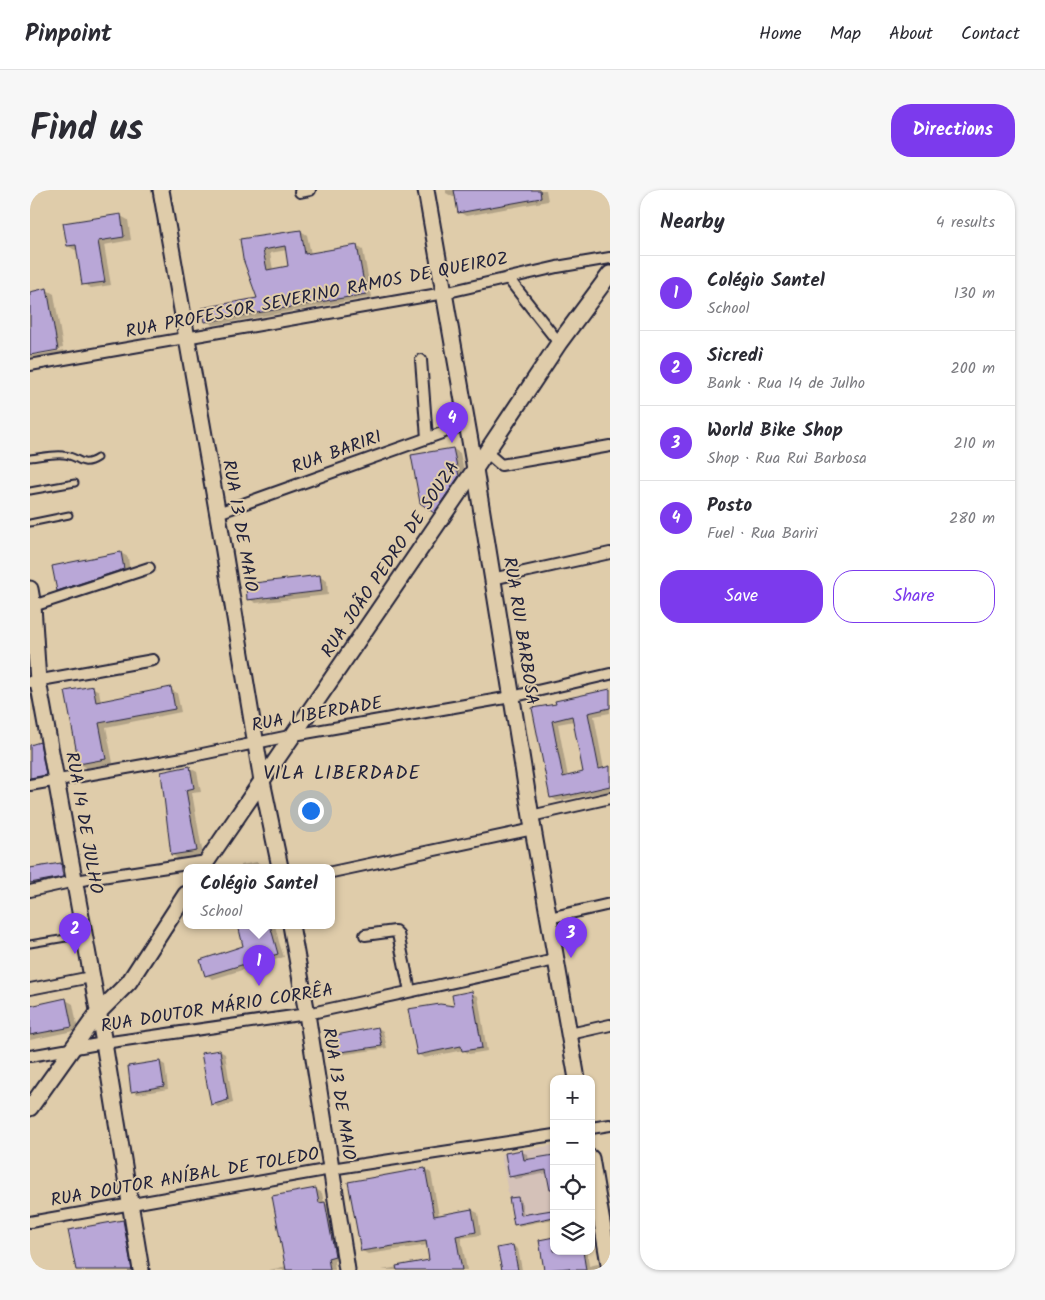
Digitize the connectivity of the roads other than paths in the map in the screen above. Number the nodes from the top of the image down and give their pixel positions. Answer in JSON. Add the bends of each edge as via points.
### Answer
{"nodes":[{"id":1,"x":160,"y":190,"type":"edge"},
{"id":2,"x":426,"y":190,"type":"edge"},
{"id":3,"x":610,"y":258,"type":"edge"},
{"id":4,"x":610,"y":274,"type":"edge"},
{"id":5,"x":508,"y":278,"type":"junction"},
{"id":6,"x":444,"y":293,"type":"junction"},
{"id":7,"x":187,"y":338,"type":"junction"},
{"id":8,"x":560,"y":343,"type":"junction"},
{"id":9,"x":421,"y":360,"type":"dead end"},
{"id":10,"x":30,"y":365,"type":"edge"},
{"id":11,"x":467,"y":424,"type":"junction"},
{"id":12,"x":427,"y":438,"type":"junction"},
{"id":13,"x":610,"y":446,"type":"edge"},
{"id":14,"x":486,"y":452,"type":"junction"},
{"id":15,"x":30,"y":458,"type":"edge"},
{"id":16,"x":97,"y":458,"type":"dead end"},
{"id":17,"x":475,"y":469,"type":"junction"},
{"id":18,"x":75,"y":483,"type":"dead end"},
{"id":19,"x":30,"y":491,"type":"edge"},
{"id":20,"x":218,"y":513,"type":"junction"},
{"id":21,"x":69,"y":515,"type":"dead end"},
{"id":22,"x":30,"y":523,"type":"edge"},
{"id":23,"x":610,"y":553,"type":"edge"},
{"id":24,"x":149,"y":568,"type":"dead end"},
{"id":25,"x":492,"y":580,"type":"junction"},
{"id":26,"x":30,"y":589,"type":"edge"},
{"id":27,"x":33,"y":606,"type":"junction"},
{"id":28,"x":153,"y":660,"type":"dead end"},
{"id":29,"x":610,"y":674,"type":"edge"},
{"id":30,"x":34,"y":682,"type":"edge"},
{"id":31,"x":511,"y":697,"type":"junction"},
{"id":32,"x":294,"y":735,"type":"junction"},
{"id":33,"x":256,"y":742,"type":"junction"},
{"id":34,"x":57,"y":780,"type":"junction"},
{"id":35,"x":262,"y":781,"type":"junction"},
{"id":36,"x":30,"y":785,"type":"edge"},
{"id":37,"x":610,"y":798,"type":"edge"},
{"id":38,"x":532,"y":822,"type":"junction"},
{"id":39,"x":205,"y":864,"type":"edge"},
{"id":40,"x":279,"y":864,"type":"edge"},
{"id":41,"x":183,"y":867,"type":"edge"},
{"id":42,"x":335,"y":871,"type":"edge"},
{"id":43,"x":75,"y":881,"type":"junction"},
{"id":44,"x":30,"y":891,"type":"edge"},
{"id":45,"x":183,"y":899,"type":"edge"},
{"id":46,"x":610,"y":904,"type":"edge"},
{"id":47,"x":549,"y":918,"type":"junction"},
{"id":48,"x":292,"y":929,"type":"edge"},
{"id":49,"x":84,"y":935,"type":"junction"},
{"id":50,"x":365,"y":935,"type":"dead end"},
{"id":51,"x":30,"y":944,"type":"edge"},
{"id":52,"x":555,"y":960,"type":"junction"},
{"id":53,"x":91,"y":977,"type":"junction"},
{"id":54,"x":30,"y":989,"type":"edge"},
{"id":55,"x":410,"y":992,"type":"junction"},
{"id":56,"x":97,"y":1014,"type":"junction"},
{"id":57,"x":307,"y":1014,"type":"junction"},
{"id":58,"x":610,"y":1026,"type":"edge"},
{"id":59,"x":570,"y":1034,"type":"junction"},
{"id":60,"x":104,"y":1043,"type":"junction"},
{"id":61,"x":72,"y":1048,"type":"junction"},
{"id":62,"x":30,"y":1056,"type":"edge"},
{"id":63,"x":576,"y":1075,"type":"edge"},
{"id":64,"x":30,"y":1108,"type":"edge"},
{"id":65,"x":610,"y":1125,"type":"edge"},
{"id":66,"x":595,"y":1127,"type":"edge"},
{"id":67,"x":550,"y":1135,"type":"edge"},
{"id":68,"x":593,"y":1165,"type":"edge"},
{"id":69,"x":330,"y":1169,"type":"junction"},
{"id":70,"x":130,"y":1205,"type":"junction"},
{"id":71,"x":606,"y":1217,"type":"edge"},
{"id":72,"x":30,"y":1222,"type":"edge"},
{"id":73,"x":141,"y":1270,"type":"edge"},
{"id":74,"x":346,"y":1270,"type":"edge"},
{"id":75,"x":610,"y":1270,"type":"edge"}],
"edges":[{"from":1,"to":7,"type":"street","name":"RUA 13 DE MAIO"},
{"from":2,"to":6,"type":"street","name":"RUA RUI BARBOSA"},
{"from":3,"to":5,"type":"street","name":"RUA PROFESSOR SEVERINO RAMOS DE QUEIROZ"},
{"from":4,"to":8,"type":"street","name":"RUA JOÃO PEDRO DE SOUZA"},
{"from":5,"to":6,"type":"street","name":"RUA PROFESSOR SEVERINO RAMOS DE QUEIROZ"},
{"from":5,"to":8,"type":"street"},
{"from":6,"to":7,"type":"street","name":"RUA PROFESSOR SEVERINO RAMOS DE QUEIROZ"},
{"from":6,"to":11,"type":"street","name":"RUA RUI BARBOSA"},
{"from":7,"to":10,"type":"street","name":"RUA PROFESSOR SEVERINO RAMOS DE QUEIROZ"},
{"from":7,"to":20,"type":"street","name":"RUA 13 DE MAIO"},
{"from":8,"to":14,"type":"street","name":"RUA JOÃO PEDRO DE SOUZA"},
{"from":9,"to":12,"type":"street"},
{"from":11,"to":12,"type":"street","name":"RUA BARIRI"},
{"from":11,"to":17,"type":"street","name":"RUA RUI BARBOSA"},
{"from":12,"to":20,"type":"street","name":"RUA BARIRI"},
{"from":13,"to":14,"type":"street","via":[[501,465]]},
{"from":14,"to":17,"type":"street","name":"RUA JOÃO PEDRO DE SOUZA"},
{"from":15,"to":16,"type":"lane","via":[[60,454],[90,463]]},
{"from":17,"to":25,"type":"street","name":"RUA RUI BARBOSA"},
{"from":17,"to":32,"type":"street","name":"RUA JOÃO PEDRO DE SOUZA"},
{"from":18,"to":19,"type":"lane"},
{"from":20,"to":33,"type":"street","name":"RUA 13 DE MAIO"},
{"from":21,"to":22,"type":"lane"},
{"from":23,"to":25,"type":"street"},
{"from":24,"to":27,"type":"street"},
{"from":25,"to":31,"type":"street","name":"RUA RUI BARBOSA"},
{"from":26,"to":27,"type":"street","name":"RUA 14 DE JULHO"},
{"from":27,"to":30,"type":"street","name":"RUA 14 DE JULHO"},
{"from":28,"to":30,"type":"street"},
{"from":29,"to":31,"type":"street","name":"RUA LIBERDADE"},
{"from":30,"to":34,"type":"street","name":"RUA 14 DE JULHO"},
{"from":31,"to":32,"type":"street","name":"RUA LIBERDADE"},
{"from":31,"to":38,"type":"street","name":"RUA RUI BARBOSA"},
{"from":32,"to":33,"type":"street","name":"RUA LIBERDADE"},
{"from":32,"to":35,"type":"street","name":"RUA JOÃO PEDRO DE SOUZA"},
{"from":33,"to":34,"type":"street","name":"RUA LIBERDADE"},
{"from":33,"to":35,"type":"street","name":"RUA 13 DE MAIO"},
{"from":34,"to":36,"type":"street","name":"RUA LIBERDADE"},
{"from":34,"to":43,"type":"street","name":"RUA 14 DE JULHO"},
{"from":35,"to":39,"type":"street","name":"RUA JOÃO PEDRO DE SOUZA"},
{"from":35,"to":40,"type":"street","name":"RUA 13 DE MAIO"},
{"from":37,"to":38,"type":"street"},
{"from":38,"to":42,"type":"street"},
{"from":38,"to":47,"type":"street","name":"RUA RUI BARBOSA"},
{"from":41,"to":43,"type":"street"},
{"from":43,"to":44,"type":"street"},
{"from":43,"to":49,"type":"street","name":"RUA 14 DE JULHO"},
{"from":45,"to":56,"type":"street","via":[[129,982]]},
{"from":46,"to":47,"type":"street"},
{"from":47,"to":52,"type":"street","name":"RUA RUI BARBOSA"},
{"from":48,"to":57,"type":"street","name":"RUA 13 DE MAIO"},
{"from":49,"to":51,"type":"lane"},
{"from":49,"to":53,"type":"street","name":"RUA 14 DE JULHO"},
{"from":50,"to":55,"type":"street","via":[[394,931],[398,934]]},
{"from":52,"to":55,"type":"street","name":"RUA DOUTOR MÁRIO CORRÊA"},
{"from":52,"to":59,"type":"street","name":"RUA RUI BARBOSA"},
{"from":53,"to":54,"type":"street"},
{"from":53,"to":56,"type":"street","name":"RUA 14 DE JULHO"},
{"from":55,"to":57,"type":"street","name":"RUA DOUTOR MÁRIO CORRÊA"},
{"from":56,"to":60,"type":"street","name":"RUA 14 DE JULHO"},
{"from":56,"to":61,"type":"street"},
{"from":57,"to":60,"type":"street","name":"RUA DOUTOR MÁRIO CORRÊA"},
{"from":57,"to":69,"type":"street","name":"RUA 13 DE MAIO"},
{"from":58,"to":59,"type":"street"},
{"from":59,"to":63,"type":"street","name":"RUA RUI BARBOSA"},
{"from":60,"to":61,"type":"street","name":"RUA DOUTOR MÁRIO CORRÊA"},
{"from":60,"to":70,"type":"street","name":"RUA 14 DE JULHO"},
{"from":61,"to":62,"type":"street","name":"RUA DOUTOR MÁRIO CORRÊA"},
{"from":61,"to":64,"type":"street"},
{"from":65,"to":66,"type":"street"},
{"from":67,"to":69,"type":"street","name":"RUA DOUTOR ANÍBAL DE TOLEDO"},
{"from":68,"to":71,"type":"street"},
{"from":69,"to":70,"type":"street","name":"RUA DOUTOR ANÍBAL DE TOLEDO"},
{"from":69,"to":74,"type":"street","name":"RUA 13 DE MAIO"},
{"from":70,"to":72,"type":"street","name":"RUA DOUTOR ANÍBAL DE TOLEDO"},
{"from":70,"to":73,"type":"street","name":"RUA 14 DE JULHO"},
{"from":71,"to":75,"type":"street"}]}
